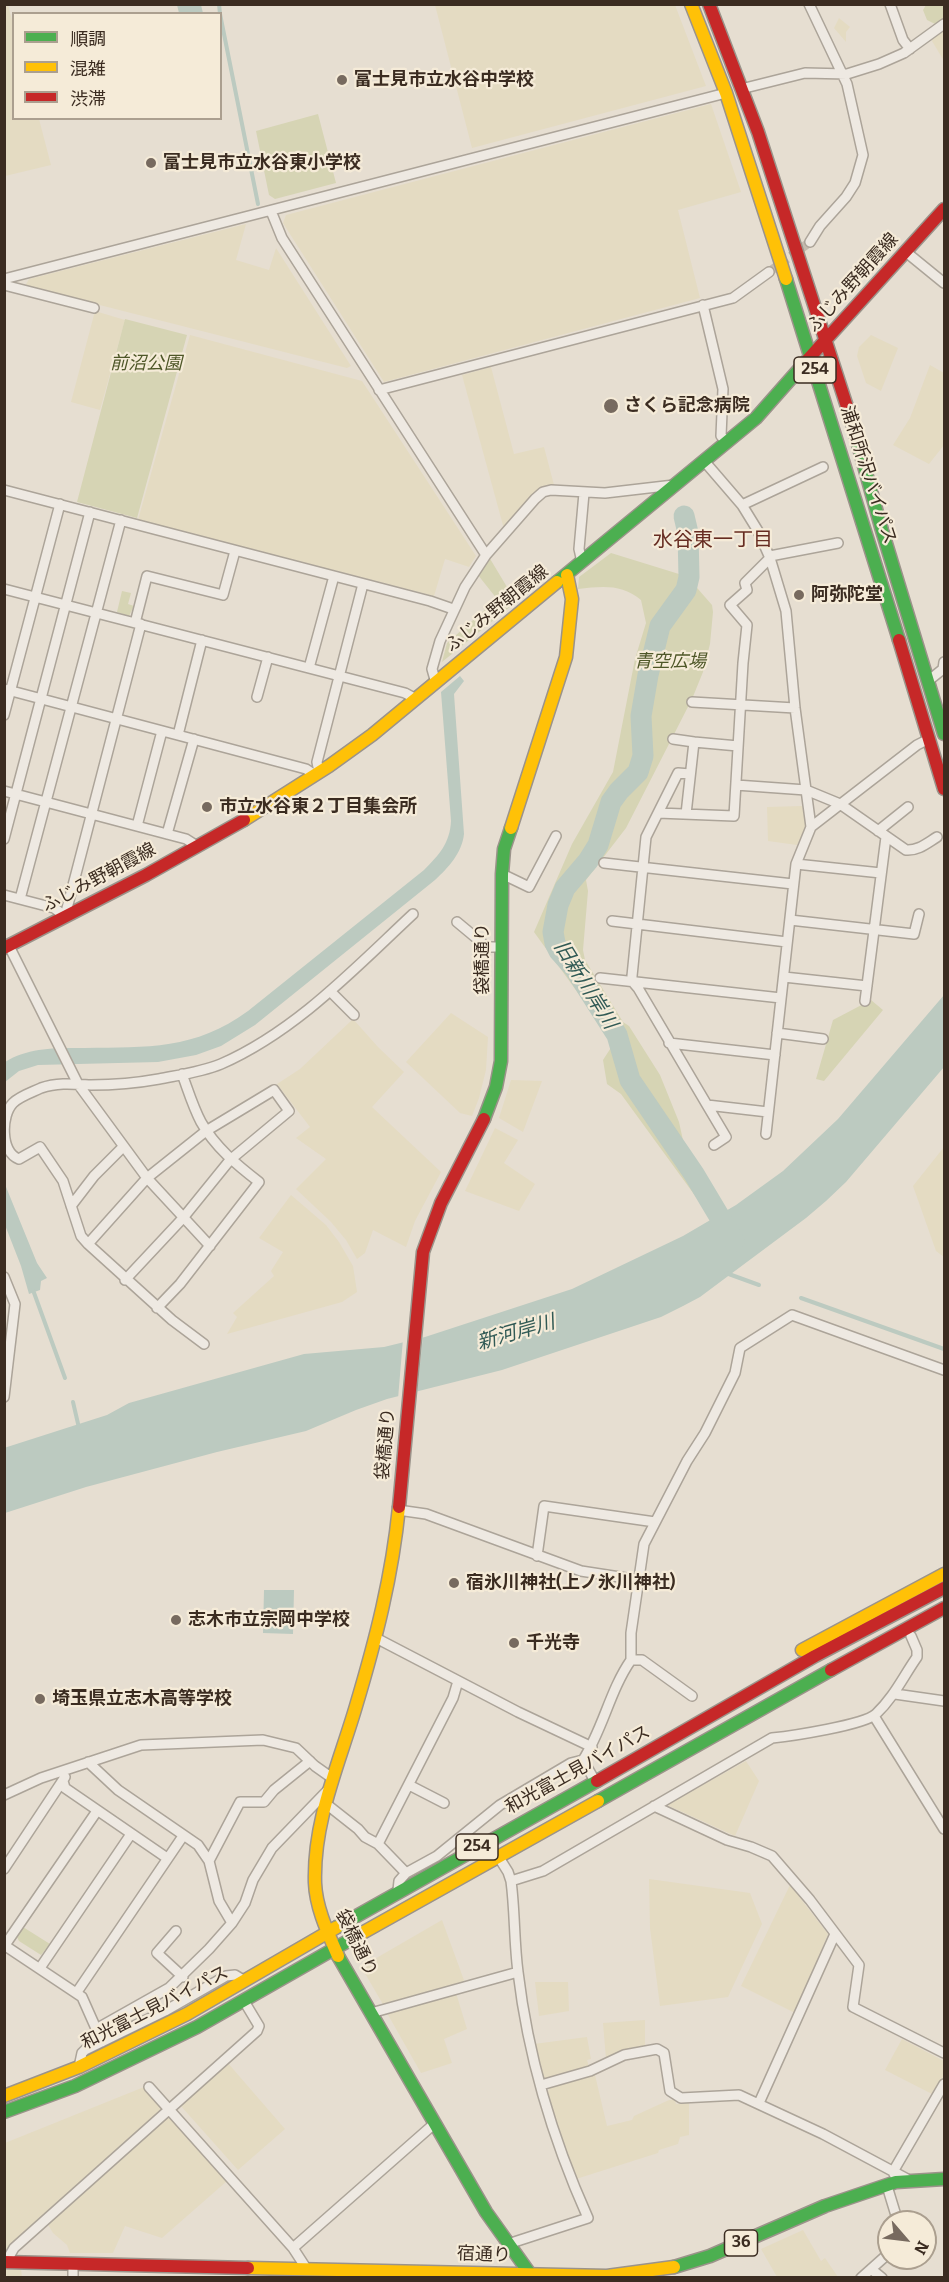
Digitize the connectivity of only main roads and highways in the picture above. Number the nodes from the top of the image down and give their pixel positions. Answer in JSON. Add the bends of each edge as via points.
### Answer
{"nodes":[{"id":1,"x":691,"y":4,"type":"edge"},
{"id":2,"x":710,"y":4,"type":"edge"},
{"id":3,"x":741,"y":89,"type":"junction"},
{"id":4,"x":726,"y":93,"type":"junction"},
{"id":5,"x":945,"y":209,"type":"edge"},
{"id":6,"x":825,"y":340,"type":"junction"},
{"id":7,"x":811,"y":356,"type":"junction"},
{"id":8,"x":567,"y":575,"type":"junction"},
{"id":9,"x":944,"y":730,"type":"edge"},
{"id":10,"x":929,"y":739,"type":"junction"},
{"id":11,"x":945,"y":789,"type":"edge"},
{"id":12,"x":7,"y":947,"type":"edge"},
{"id":13,"x":945,"y":1574,"type":"edge"},
{"id":14,"x":945,"y":1588,"type":"edge"},
{"id":15,"x":945,"y":1608,"type":"edge"},
{"id":16,"x":945,"y":1618,"type":"edge"},
{"id":17,"x":709,"y":1738,"type":"junction"},
{"id":18,"x":623,"y":1766,"type":"junction"},
{"id":19,"x":327,"y":1932,"type":"junction"},
{"id":20,"x":336,"y":1949,"type":"junction"},
{"id":21,"x":4,"y":2097,"type":"edge"},
{"id":22,"x":4,"y":2112,"type":"edge"},
{"id":23,"x":945,"y":2180,"type":"edge"},
{"id":24,"x":5,"y":2262,"type":"edge"},
{"id":25,"x":328,"y":2272,"type":"edge"},
{"id":26,"x":532,"y":2276,"type":"edge"}],
"edges":[{"from":1,"to":4,"type":"main road","name":"浦和所沢バイパス","number":"254"},
{"from":2,"to":3,"type":"main road","name":"浦和所沢バイパス","number":"254"},
{"from":3,"to":4,"type":"main road"},
{"from":3,"to":6,"type":"main road","name":"浦和所沢バイパス","number":"254"},
{"from":4,"to":7,"type":"main road","name":"浦和所沢バイパス","number":"254"},
{"from":5,"to":6,"type":"main road","name":"ふじみ野朝霞線"},
{"from":6,"to":7,"type":"main road","name":"ふじみ野朝霞線"},
{"from":6,"to":9,"type":"main road","name":"浦和所沢バイパス","number":"254"},
{"from":7,"to":8,"type":"main road","name":"ふじみ野朝霞線","via":[[775,399],[728,442]]},
{"from":7,"to":10,"type":"main road","name":"浦和所沢バイパス","number":"254"},
{"from":8,"to":12,"type":"main road","name":"ふじみ野朝霞線","via":[[362,743],[317,774],[197,846]]},
{"from":8,"to":19,"type":"main road","name":"袋橋通り","via":[[572,599],[566,657],[508,831],[502,874],[498,1084],[484,1123],[437,1209],[423,1252],[394,1555],[376,1638],[325,1803],[316,1852],[315,1886]]},
{"from":9,"to":10,"type":"main road"},
{"from":10,"to":11,"type":"main road","name":"浦和所沢バイパス","number":"254"},
{"from":13,"to":18,"type":"main road","via":[[723,1696]]},
{"from":14,"to":18,"type":"main road","name":"和光富士見バイパス","number":"254","via":[[814,1656]]},
{"from":15,"to":17,"type":"main road","name":"和光富士見バイパス","number":"254"},
{"from":16,"to":17,"type":"main road","via":[[736,1731]]},
{"from":17,"to":20,"type":"main road","name":"和光富士見バイパス","number":"254"},
{"from":18,"to":19,"type":"main road","name":"和光富士見バイパス","number":"254"},
{"from":19,"to":20,"type":"main road","name":"袋橋通り"},
{"from":19,"to":21,"type":"main road","name":"和光富士見バイパス","number":"254","via":[[187,2014],[79,2067]]},
{"from":20,"to":22,"type":"main road","name":"和光富士見バイパス","number":"254","via":[[149,2051],[75,2086]]},
{"from":20,"to":26,"type":"main road","name":"袋橋通り","via":[[434,2124]]},
{"from":23,"to":26,"type":"main road","name":"宿通り","number":"36","via":[[892,2179],[710,2256],[670,2268],[607,2276]]},
{"from":24,"to":25,"type":"main road","name":"宿通り","number":"36","via":[[307,2268]]},
{"from":25,"to":26,"type":"main road","name":"宿通り","number":"36"}]}
